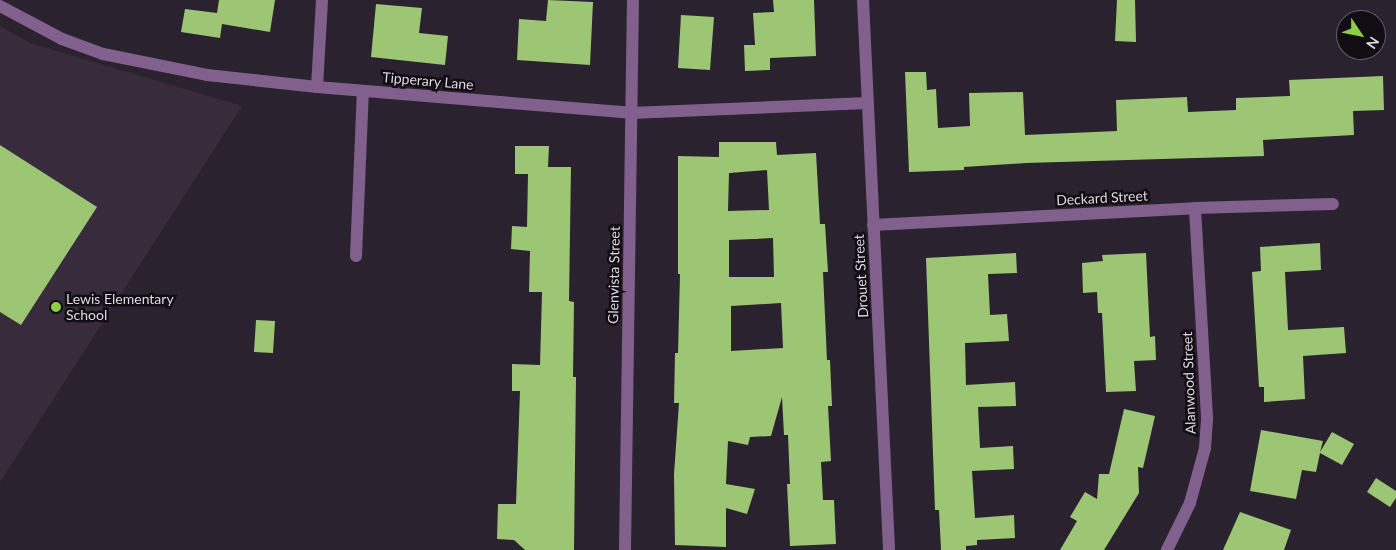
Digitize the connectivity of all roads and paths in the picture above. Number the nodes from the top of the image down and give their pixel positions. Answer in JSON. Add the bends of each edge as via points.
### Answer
{"nodes":[{"id":1,"x":322,"y":0,"type":"edge"},
{"id":2,"x":632,"y":0,"type":"edge"},
{"id":3,"x":863,"y":0,"type":"edge"},
{"id":4,"x":0,"y":6,"type":"edge"},
{"id":5,"x":317,"y":87,"type":"junction"},
{"id":6,"x":363,"y":91,"type":"junction"},
{"id":7,"x":867,"y":103,"type":"junction"},
{"id":8,"x":631,"y":113,"type":"junction"},
{"id":9,"x":1333,"y":204,"type":"dead end"},
{"id":10,"x":1195,"y":208,"type":"junction"},
{"id":11,"x":873,"y":224,"type":"junction"},
{"id":12,"x":356,"y":256,"type":"dead end"},
{"id":13,"x":625,"y":550,"type":"edge"},
{"id":14,"x":889,"y":550,"type":"edge"},
{"id":15,"x":1167,"y":550,"type":"edge"}],
"edges":[{"from":1,"to":5,"type":"street"},
{"from":2,"to":8,"type":"street","name":"Glenvista Street"},
{"from":3,"to":7,"type":"street","name":"Drouet Street"},
{"from":4,"to":5,"type":"street","name":"Tipperary Lane","via":[[62,39],[103,54],[207,75]]},
{"from":5,"to":6,"type":"street","name":"Tipperary Lane"},
{"from":6,"to":8,"type":"street","name":"Tipperary Lane"},
{"from":6,"to":12,"type":"street"},
{"from":7,"to":8,"type":"street","name":"Tipperary Lane"},
{"from":7,"to":11,"type":"street","name":"Drouet Street"},
{"from":8,"to":13,"type":"street","name":"Glenvista Street"},
{"from":9,"to":10,"type":"street","name":"Deckard Street"},
{"from":10,"to":11,"type":"street","name":"Deckard Street"},
{"from":10,"to":15,"type":"street","name":"Alanwood Street","via":[[1207,417],[1205,448],[1190,503]]},
{"from":11,"to":14,"type":"street","name":"Drouet Street"}]}
